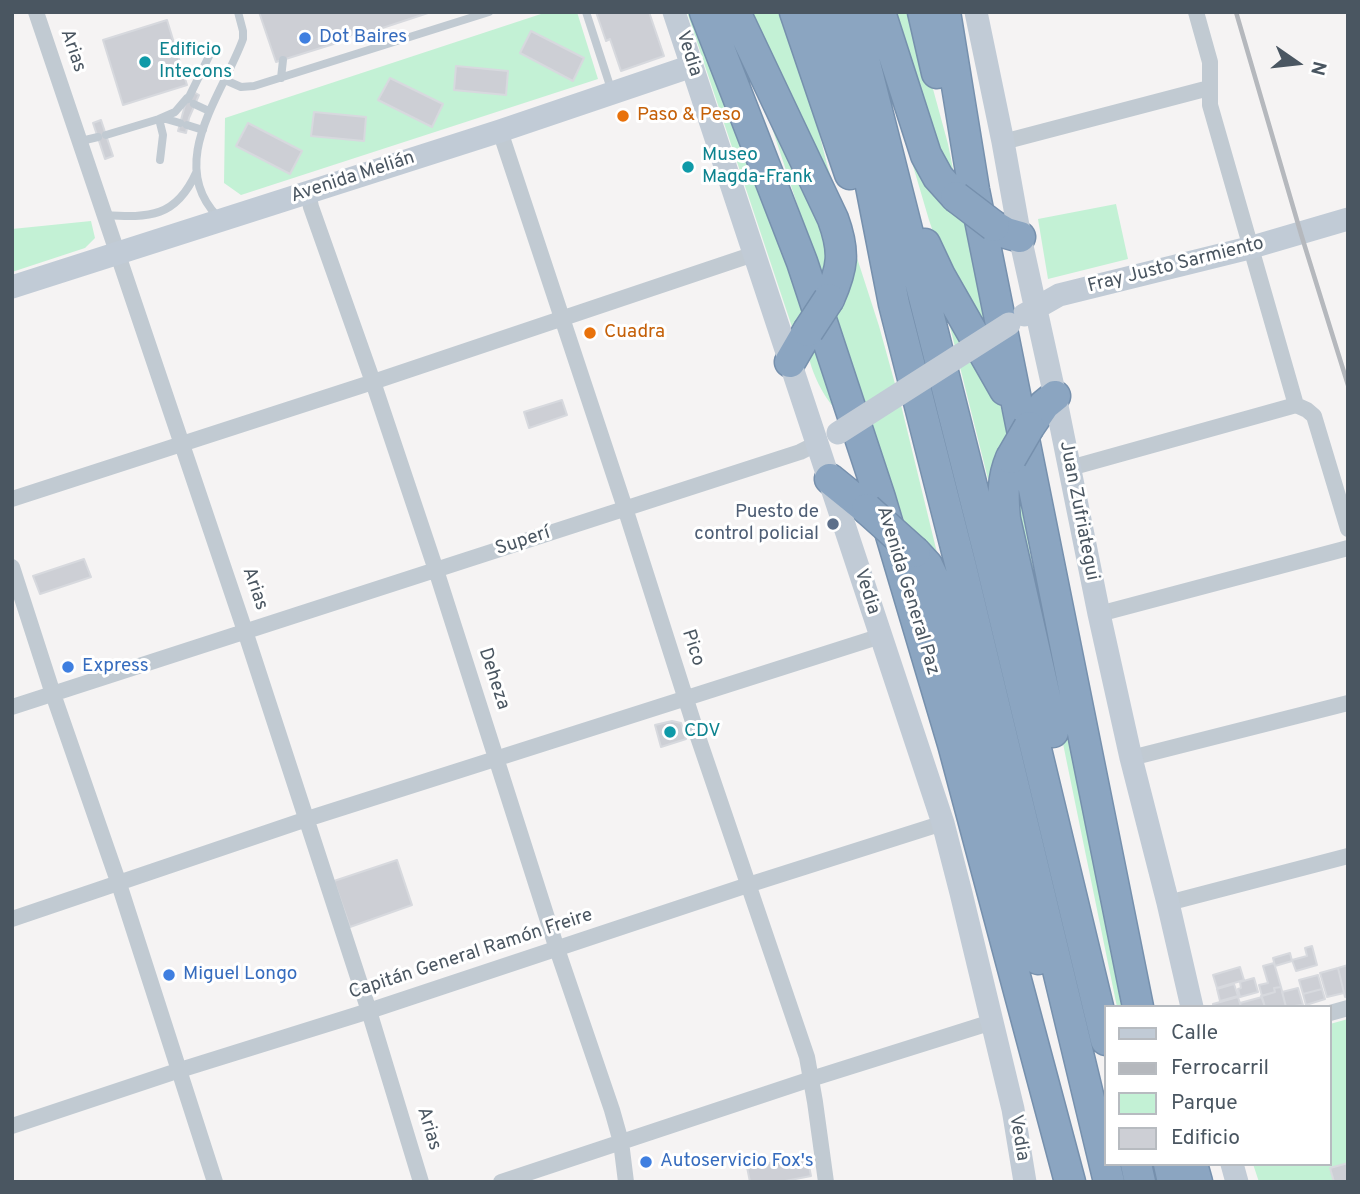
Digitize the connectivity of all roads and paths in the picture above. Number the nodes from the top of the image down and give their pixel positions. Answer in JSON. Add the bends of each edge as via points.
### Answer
{"nodes":[{"id":1,"x":36,"y":12,"type":"edge"},
{"id":2,"x":238,"y":12,"type":"edge"},
{"id":3,"x":489,"y":12,"type":"edge"},
{"id":4,"x":586,"y":12,"type":"edge"},
{"id":5,"x":674,"y":12,"type":"edge"},
{"id":6,"x":795,"y":12,"type":"edge"},
{"id":7,"x":826,"y":12,"type":"edge"},
{"id":8,"x":852,"y":12,"type":"edge"},
{"id":9,"x":880,"y":12,"type":"edge"},
{"id":10,"x":923,"y":12,"type":"edge"},
{"id":11,"x":945,"y":12,"type":"edge"},
{"id":12,"x":976,"y":12,"type":"edge"},
{"id":13,"x":1196,"y":12,"type":"edge"},
{"id":14,"x":716,"y":15,"type":"edge"},
{"id":15,"x":213,"y":48,"type":"dead end"},
{"id":16,"x":283,"y":60,"type":"dead end"},
{"id":17,"x":692,"y":66,"type":"junction"},
{"id":18,"x":281,"y":78,"type":"junction"},
{"id":19,"x":225,"y":80,"type":"junction"},
{"id":20,"x":623,"y":84,"type":"junction"},
{"id":21,"x":1209,"y":88,"type":"junction"},
{"id":22,"x":190,"y":100,"type":"junction"},
{"id":23,"x":209,"y":111,"type":"junction"},
{"id":24,"x":159,"y":119,"type":"junction"},
{"id":25,"x":114,"y":120,"type":"dead end"},
{"id":26,"x":203,"y":130,"type":"junction"},
{"id":27,"x":118,"y":131,"type":"junction"},
{"id":28,"x":500,"y":131,"type":"junction"},
{"id":29,"x":81,"y":141,"type":"junction"},
{"id":30,"x":1003,"y":142,"type":"junction"},
{"id":31,"x":160,"y":160,"type":"dead end"},
{"id":32,"x":893,"y":171,"type":"junction"},
{"id":33,"x":197,"y":173,"type":"junction"},
{"id":34,"x":308,"y":193,"type":"junction"},
{"id":35,"x":965,"y":194,"type":"junction"},
{"id":36,"x":106,"y":215,"type":"junction"},
{"id":37,"x":220,"y":219,"type":"junction"},
{"id":38,"x":1348,"y":219,"type":"edge"},
{"id":39,"x":1007,"y":232,"type":"junction"},
{"id":40,"x":1249,"y":248,"type":"junction"},
{"id":41,"x":118,"y":253,"type":"junction"},
{"id":42,"x":754,"y":254,"type":"junction"},
{"id":43,"x":12,"y":287,"type":"edge"},
{"id":44,"x":894,"y":304,"type":"junction"},
{"id":45,"x":1035,"y":309,"type":"junction"},
{"id":46,"x":563,"y":319,"type":"junction"},
{"id":47,"x":1009,"y":324,"type":"joint"},
{"id":48,"x":790,"y":362,"type":"junction"},
{"id":49,"x":373,"y":382,"type":"junction"},
{"id":50,"x":1055,"y":397,"type":"junction"},
{"id":51,"x":1296,"y":405,"type":"junction"},
{"id":52,"x":1026,"y":428,"type":"junction"},
{"id":53,"x":183,"y":443,"type":"junction"},
{"id":54,"x":818,"y":443,"type":"junction"},
{"id":55,"x":1070,"y":468,"type":"junction"},
{"id":56,"x":830,"y":480,"type":"junction"},
{"id":57,"x":12,"y":499,"type":"edge"},
{"id":58,"x":625,"y":508,"type":"junction"},
{"id":59,"x":1348,"y":529,"type":"edge"},
{"id":60,"x":1348,"y":548,"type":"edge"},
{"id":61,"x":12,"y":566,"type":"edge"},
{"id":62,"x":436,"y":570,"type":"junction"},
{"id":63,"x":1100,"y":614,"type":"junction"},
{"id":64,"x":246,"y":631,"type":"junction"},
{"id":65,"x":881,"y":636,"type":"junction"},
{"id":66,"x":53,"y":694,"type":"junction"},
{"id":67,"x":686,"y":697,"type":"junction"},
{"id":68,"x":1348,"y":703,"type":"edge"},
{"id":69,"x":12,"y":707,"type":"edge"},
{"id":70,"x":1131,"y":758,"type":"junction"},
{"id":71,"x":497,"y":760,"type":"junction"},
{"id":72,"x":307,"y":820,"type":"junction"},
{"id":73,"x":943,"y":823,"type":"junction"},
{"id":74,"x":1348,"y":856,"type":"edge"},
{"id":75,"x":119,"y":884,"type":"junction"},
{"id":76,"x":748,"y":885,"type":"junction"},
{"id":77,"x":1168,"y":903,"type":"junction"},
{"id":78,"x":1118,"y":904,"type":"junction"},
{"id":79,"x":12,"y":919,"type":"edge"},
{"id":80,"x":1003,"y":926,"type":"junction"},
{"id":81,"x":557,"y":949,"type":"junction"},
{"id":82,"x":1092,"y":981,"type":"junction"},
{"id":83,"x":1138,"y":1005,"type":"edge"},
{"id":84,"x":1150,"y":1005,"type":"edge"},
{"id":85,"x":1192,"y":1005,"type":"edge"},
{"id":86,"x":369,"y":1011,"type":"junction"},
{"id":87,"x":992,"y":1022,"type":"junction"},
{"id":88,"x":1104,"y":1032,"type":"edge"},
{"id":89,"x":180,"y":1070,"type":"junction"},
{"id":90,"x":811,"y":1079,"type":"junction"},
{"id":91,"x":1086,"y":1088,"type":"junction"},
{"id":92,"x":12,"y":1126,"type":"edge"},
{"id":93,"x":621,"y":1142,"type":"junction"},
{"id":94,"x":1104,"y":1162,"type":"edge"},
{"id":95,"x":215,"y":1182,"type":"edge"},
{"id":96,"x":421,"y":1182,"type":"edge"},
{"id":97,"x":501,"y":1182,"type":"edge"},
{"id":98,"x":626,"y":1182,"type":"edge"},
{"id":99,"x":826,"y":1182,"type":"edge"},
{"id":100,"x":1025,"y":1182,"type":"edge"},
{"id":101,"x":1049,"y":1182,"type":"edge"},
{"id":102,"x":1070,"y":1182,"type":"edge"}],
"edges":[{"from":1,"to":29,"type":"street","name":"Arias"},
{"from":2,"to":19,"type":"lane","via":[[243,39]]},
{"from":3,"to":18,"type":"lane"},
{"from":4,"to":20,"type":"lane"},
{"from":5,"to":17,"type":"street","name":"Vedia"},
{"from":6,"to":44,"type":"highway"},
{"from":7,"to":44,"type":"highway","via":[[870,180]]},
{"from":8,"to":32,"type":"highway"},
{"from":9,"to":35,"type":"highway","via":[[926,155],[938,177]]},
{"from":10,"to":35,"type":"highway"},
{"from":11,"to":35,"type":"highway"},
{"from":12,"to":30,"type":"street","name":"Juan Zufriategui"},
{"from":13,"to":21,"type":"street","via":[[1210,62]]},
{"from":14,"to":48,"type":"highway","bridge":true,"via":[[840,238],[842,258],[830,299]]},
{"from":14,"to":80,"type":"highway","name":"Avenida General Paz","via":[[880,498]]},
{"from":15,"to":22,"type":"lane"},
{"from":16,"to":18,"type":"lane"},
{"from":17,"to":20,"type":"street","name":"Avenida Melián"},
{"from":17,"to":42,"type":"street","name":"Vedia"},
{"from":18,"to":19,"type":"lane","via":[[241,87]]},
{"from":19,"to":23,"type":"lane"},
{"from":20,"to":28,"type":"street","name":"Avenida Melián"},
{"from":21,"to":30,"type":"street"},
{"from":21,"to":40,"type":"street"},
{"from":22,"to":23,"type":"lane"},
{"from":22,"to":24,"type":"lane"},
{"from":23,"to":26,"type":"lane"},
{"from":24,"to":26,"type":"lane"},
{"from":24,"to":27,"type":"lane"},
{"from":24,"to":31,"type":"lane","via":[[163,135]]},
{"from":25,"to":27,"type":"lane"},
{"from":26,"to":33,"type":"lane"},
{"from":27,"to":29,"type":"lane"},
{"from":28,"to":34,"type":"street","name":"Avenida Melián"},
{"from":28,"to":46,"type":"street","name":"Pico"},
{"from":29,"to":36,"type":"street","name":"Arias"},
{"from":30,"to":39,"type":"street","name":"Juan Zufriategui"},
{"from":32,"to":52,"type":"highway","via":[[940,276]]},
{"from":32,"to":82,"type":"highway"},
{"from":33,"to":36,"type":"lane","via":[[183,197],[164,210],[146,216]]},
{"from":33,"to":37,"type":"lane","via":[[206,203]]},
{"from":34,"to":37,"type":"street","name":"Avenida Melián"},
{"from":34,"to":49,"type":"street","name":"Deheza"},
{"from":35,"to":39,"type":"highway","bridge":true},
{"from":35,"to":52,"type":"highway"},
{"from":36,"to":41,"type":"street","name":"Arias"},
{"from":37,"to":41,"type":"street","name":"Avenida Melián"},
{"from":38,"to":40,"type":"street","name":"Fray Justo Sarmiento"},
{"from":39,"to":45,"type":"street","name":"Juan Zufriategui"},
{"from":40,"to":45,"type":"street","name":"Fray Justo Sarmiento","via":[[1059,295]]},
{"from":40,"to":51,"type":"street"},
{"from":41,"to":43,"type":"street","name":"Avenida Melián"},
{"from":41,"to":53,"type":"street","name":"Arias"},
{"from":42,"to":46,"type":"street"},
{"from":42,"to":48,"type":"street","name":"Vedia"},
{"from":44,"to":91,"type":"highway"},
{"from":45,"to":47,"type":"street","name":"Fray Justo Sarmiento"},
{"from":45,"to":50,"type":"street","name":"Juan Zufriategui"},
{"from":46,"to":49,"type":"street"},
{"from":46,"to":58,"type":"street","name":"Pico"},
{"from":47,"to":54,"type":"street","name":"Superí","bridge":true},
{"from":48,"to":54,"type":"street","name":"Vedia"},
{"from":49,"to":53,"type":"street"},
{"from":49,"to":62,"type":"street","name":"Deheza"},
{"from":50,"to":52,"type":"highway"},
{"from":50,"to":55,"type":"street","name":"Juan Zufriategui"},
{"from":51,"to":55,"type":"street"},
{"from":51,"to":59,"type":"street","via":[[1314,416]]},
{"from":52,"to":78,"type":"highway"},
{"from":52,"to":82,"type":"highway","bridge":true,"via":[[1003,482],[1005,519],[1080,857]]},
{"from":53,"to":57,"type":"street"},
{"from":53,"to":64,"type":"street","name":"Arias"},
{"from":54,"to":56,"type":"street","name":"Vedia"},
{"from":54,"to":58,"type":"street","name":"Superí"},
{"from":55,"to":63,"type":"street","name":"Juan Zufriategui"},
{"from":56,"to":65,"type":"street","name":"Vedia"},
{"from":56,"to":91,"type":"highway","bridge":true,"via":[[915,552],[935,582],[1024,919]]},
{"from":58,"to":62,"type":"street","name":"Superí"},
{"from":58,"to":67,"type":"street","name":"Pico"},
{"from":60,"to":63,"type":"street"},
{"from":61,"to":66,"type":"street"},
{"from":62,"to":64,"type":"street","name":"Superí"},
{"from":62,"to":71,"type":"street","name":"Deheza"},
{"from":63,"to":70,"type":"street","name":"Juan Zufriategui"},
{"from":64,"to":66,"type":"street","name":"Superí"},
{"from":64,"to":72,"type":"street","name":"Arias"},
{"from":65,"to":67,"type":"street"},
{"from":65,"to":73,"type":"street","name":"Vedia"},
{"from":66,"to":69,"type":"street","name":"Superí"},
{"from":66,"to":75,"type":"street"},
{"from":67,"to":71,"type":"street"},
{"from":67,"to":76,"type":"street","name":"Pico"},
{"from":68,"to":70,"type":"street"},
{"from":70,"to":77,"type":"street","name":"Juan Zufriategui"},
{"from":71,"to":72,"type":"street"},
{"from":71,"to":81,"type":"street","name":"Deheza"},
{"from":72,"to":75,"type":"street"},
{"from":72,"to":86,"type":"street","name":"Arias"},
{"from":73,"to":76,"type":"street","name":"Capitán General Ramón Freire"},
{"from":73,"to":87,"type":"street","name":"Vedia"},
{"from":74,"to":77,"type":"street"},
{"from":75,"to":79,"type":"street"},
{"from":75,"to":89,"type":"street"},
{"from":76,"to":81,"type":"street","name":"Capitán General Ramón Freire"},
{"from":76,"to":90,"type":"street","name":"Pico"},
{"from":77,"to":85,"type":"street","name":"Juan Zufriategui"},
{"from":78,"to":83,"type":"highway"},
{"from":78,"to":84,"type":"highway"},
{"from":80,"to":101,"type":"highway","via":[[1023,1069]]},
{"from":80,"to":102,"type":"highway","name":"Avenida General Paz"},
{"from":81,"to":86,"type":"street","name":"Capitán General Ramón Freire"},
{"from":81,"to":93,"type":"street","name":"Deheza"},
{"from":82,"to":88,"type":"highway"},
{"from":86,"to":89,"type":"street","name":"Capitán General Ramón Freire"},
{"from":86,"to":96,"type":"street","name":"Arias"},
{"from":87,"to":90,"type":"street"},
{"from":87,"to":100,"type":"street","name":"Vedia"},
{"from":89,"to":92,"type":"street","name":"Capitán General Ramón Freire"},
{"from":89,"to":95,"type":"street"},
{"from":90,"to":93,"type":"street"},
{"from":90,"to":99,"type":"street","name":"Pico"},
{"from":91,"to":94,"type":"highway"},
{"from":93,"to":97,"type":"street"},
{"from":93,"to":98,"type":"street","name":"Deheza"}]}
